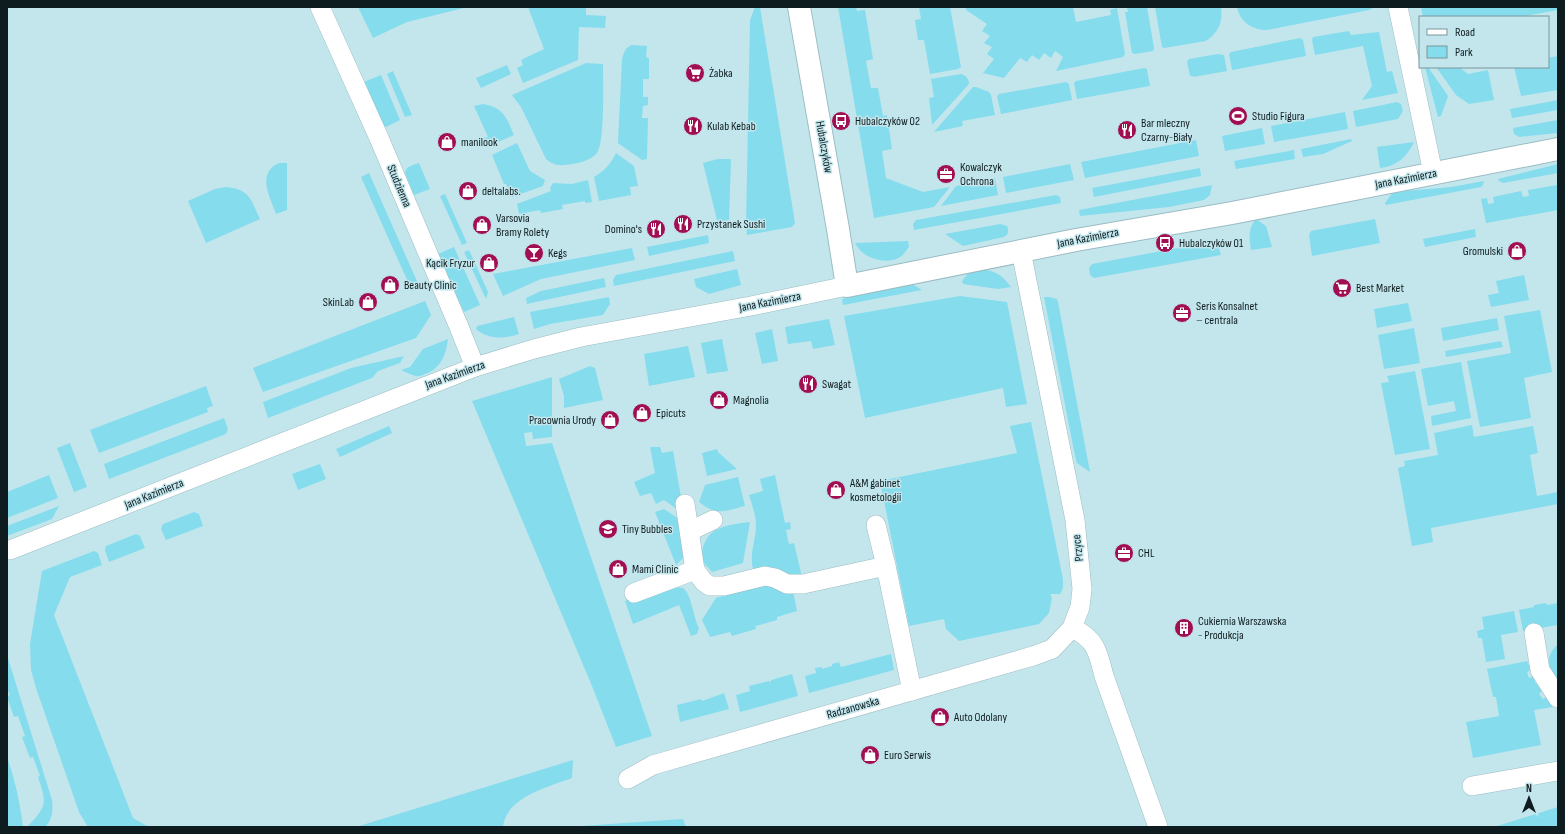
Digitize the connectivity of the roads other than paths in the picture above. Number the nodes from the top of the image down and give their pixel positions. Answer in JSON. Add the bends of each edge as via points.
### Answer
{"nodes":[{"id":1,"x":320,"y":7,"type":"edge"},
{"id":2,"x":799,"y":7,"type":"edge"},
{"id":3,"x":1398,"y":7,"type":"edge"},
{"id":4,"x":1558,"y":149,"type":"edge"},
{"id":5,"x":1433,"y":173,"type":"junction"},
{"id":6,"x":1020,"y":251,"type":"junction"},
{"id":7,"x":847,"y":286,"type":"junction"},
{"id":8,"x":475,"y":367,"type":"junction"},
{"id":9,"x":685,"y":504,"type":"dead end"},
{"id":10,"x":713,"y":520,"type":"dead end"},
{"id":11,"x":876,"y":525,"type":"dead end"},
{"id":12,"x":690,"y":531,"type":"junction"},
{"id":13,"x":10,"y":550,"type":"dead end"},
{"id":14,"x":886,"y":566,"type":"junction"},
{"id":15,"x":695,"y":570,"type":"junction"},
{"id":16,"x":634,"y":593,"type":"dead end"},
{"id":17,"x":1072,"y":628,"type":"junction"},
{"id":18,"x":1534,"y":633,"type":"dead end"},
{"id":19,"x":912,"y":691,"type":"junction"},
{"id":20,"x":1558,"y":698,"type":"edge"},
{"id":21,"x":1558,"y":771,"type":"edge"},
{"id":22,"x":628,"y":779,"type":"dead end"},
{"id":23,"x":1472,"y":786,"type":"dead end"},
{"id":24,"x":1158,"y":827,"type":"edge"}],
"edges":[{"from":1,"to":8,"type":"street","name":"Studzienna","via":[[379,138]]},
{"from":2,"to":7,"type":"street","name":"Hubalczyków"},
{"from":3,"to":5,"type":"street"},
{"from":4,"to":5,"type":"street","name":"Jana Kazimierza"},
{"from":5,"to":6,"type":"street","name":"Jana Kazimierza","via":[[1232,213]]},
{"from":6,"to":7,"type":"street","name":"Jana Kazimierza"},
{"from":6,"to":17,"type":"street","name":"Przyce","via":[[1075,520],[1082,589],[1080,607]]},
{"from":7,"to":8,"type":"street","name":"Jana Kazimierza","via":[[581,337]]},
{"from":8,"to":13,"type":"street","name":"Jana Kazimierza"},
{"from":9,"to":12,"type":"street"},
{"from":10,"to":12,"type":"street"},
{"from":11,"to":14,"type":"street"},
{"from":12,"to":15,"type":"street"},
{"from":14,"to":15,"type":"street","via":[[803,584],[787,584],[765,576],[716,587],[704,582]]},
{"from":14,"to":19,"type":"street"},
{"from":15,"to":16,"type":"street"},
{"from":17,"to":19,"type":"street","name":"Radzanowska","via":[[1052,649]]},
{"from":17,"to":24,"type":"street","via":[[1089,639],[1098,653]]},
{"from":18,"to":20,"type":"street","via":[[1540,670]]},
{"from":19,"to":22,"type":"street","name":"Radzanowska","via":[[653,765]]},
{"from":21,"to":23,"type":"street"}]}
